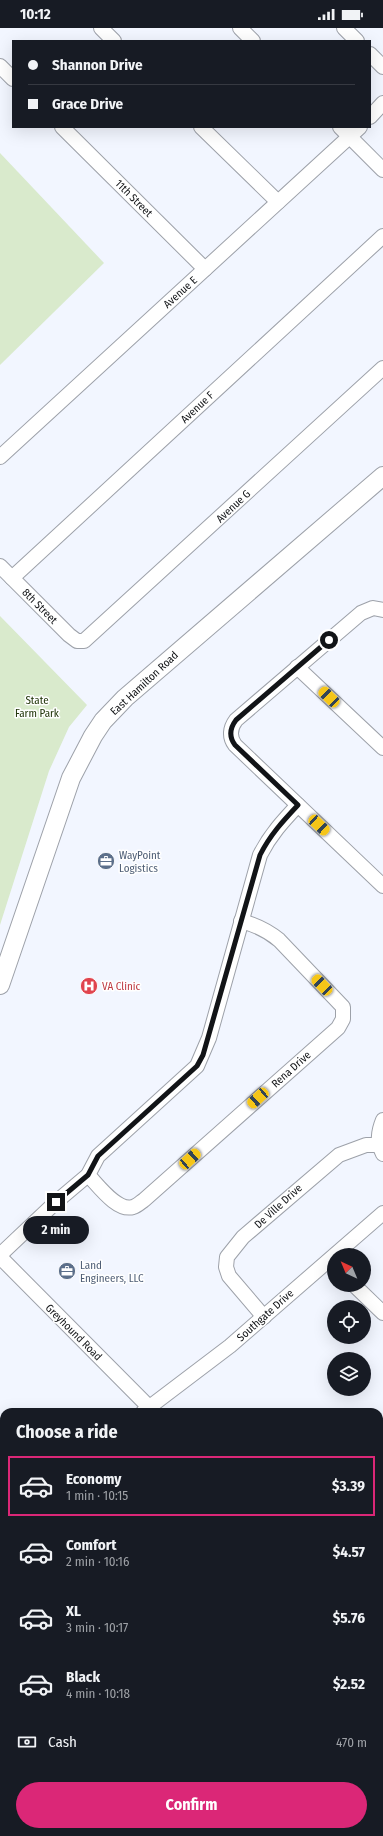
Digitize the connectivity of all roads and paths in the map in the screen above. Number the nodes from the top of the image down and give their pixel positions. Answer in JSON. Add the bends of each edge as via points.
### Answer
{"nodes":[{"id":1,"x":100,"y":28,"type":"edge"},
{"id":2,"x":240,"y":28,"type":"edge"},
{"id":3,"x":344,"y":28,"type":"edge"},
{"id":4,"x":113,"y":40,"type":"edge"},
{"id":5,"x":252,"y":40,"type":"edge"},
{"id":6,"x":356,"y":40,"type":"edge"},
{"id":7,"x":371,"y":55,"type":"edge"},
{"id":8,"x":0,"y":66,"type":"edge"},
{"id":9,"x":383,"y":67,"type":"edge"},
{"id":10,"x":12,"y":78,"type":"edge"},
{"id":11,"x":383,"y":103,"type":"edge"},
{"id":12,"x":371,"y":116,"type":"edge"},
{"id":13,"x":63,"y":128,"type":"edge"},
{"id":14,"x":202,"y":128,"type":"edge"},
{"id":15,"x":350,"y":130,"type":"edge"},
{"id":16,"x":383,"y":170,"type":"edge"},
{"id":17,"x":278,"y":202,"type":"junction"},
{"id":18,"x":383,"y":236,"type":"edge"},
{"id":19,"x":206,"y":269,"type":"junction"},
{"id":20,"x":383,"y":368,"type":"edge"},
{"id":21,"x":0,"y":457,"type":"edge"},
{"id":22,"x":383,"y":476,"type":"edge"},
{"id":23,"x":0,"y":566,"type":"edge"},
{"id":24,"x":12,"y":578,"type":"junction"},
{"id":25,"x":378,"y":609,"type":"edge"},
{"id":26,"x":81,"y":642,"type":"joint"},
{"id":27,"x":297,"y":667,"type":"junction"},
{"id":28,"x":383,"y":748,"type":"edge"},
{"id":29,"x":298,"y":805,"type":"junction"},
{"id":30,"x":383,"y":886,"type":"edge"},
{"id":31,"x":241,"y":921,"type":"junction"},
{"id":32,"x":0,"y":985,"type":"edge"},
{"id":33,"x":383,"y":1120,"type":"edge"},
{"id":34,"x":381,"y":1149,"type":"edge"},
{"id":35,"x":88,"y":1175,"type":"junction"},
{"id":36,"x":383,"y":1213,"type":"edge"},
{"id":37,"x":347,"y":1248,"type":"edge"},
{"id":38,"x":0,"y":1256,"type":"edge"},
{"id":39,"x":327,"y":1266,"type":"edge"},
{"id":40,"x":361,"y":1292,"type":"edge"},
{"id":41,"x":383,"y":1313,"type":"edge"},
{"id":42,"x":264,"y":1317,"type":"junction"},
{"id":43,"x":144,"y":1408,"type":"edge"},
{"id":44,"x":146,"y":1408,"type":"edge"}],
"edges":[{"from":1,"to":4,"type":"street"},
{"from":2,"to":5,"type":"street"},
{"from":3,"to":6,"type":"street"},
{"from":7,"to":9,"type":"street"},
{"from":8,"to":10,"type":"street"},
{"from":11,"to":12,"type":"street"},
{"from":13,"to":19,"type":"street","name":"11th Street"},
{"from":14,"to":17,"type":"street"},
{"from":15,"to":16,"type":"street"},
{"from":15,"to":17,"type":"street","name":"Avenue E"},
{"from":17,"to":19,"type":"street","name":"Avenue E"},
{"from":18,"to":24,"type":"street","name":"Avenue F"},
{"from":19,"to":21,"type":"street","name":"Avenue E"},
{"from":20,"to":26,"type":"street","name":"Avenue G","via":[[208,530]]},
{"from":22,"to":32,"type":"main road","name":"East Hamilton Road","via":[[184,646],[103,721],[71,778]]},
{"from":23,"to":24,"type":"street","name":"8th Street"},
{"from":24,"to":26,"type":"street","name":"8th Street","via":[[69,635]]},
{"from":25,"to":27,"type":"street","via":[[361,613]]},
{"from":27,"to":28,"type":"street"},
{"from":27,"to":29,"type":"street","via":[[236,720],[231,736],[235,745]]},
{"from":29,"to":30,"type":"street"},
{"from":29,"to":31,"type":"street","via":[[279,825],[260,855]]},
{"from":31,"to":35,"type":"street","via":[[209,1038],[197,1066],[98,1156]]},
{"from":31,"to":35,"type":"street","name":"Rena Drive","via":[[257,925],[279,940],[343,1007],[343,1020],[338,1028],[133,1207],[115,1203]]},
{"from":33,"to":34,"type":"street","name":"De Ville Drive","via":[[378,1135]]},
{"from":34,"to":42,"type":"street","name":"De Ville Drive","via":[[366,1145],[339,1155],[243,1237],[227,1257],[226,1267],[229,1276]]},
{"from":35,"to":38,"type":"street"},
{"from":36,"to":37,"type":"street","name":"Southgate Drive"},
{"from":38,"to":43,"type":"street","name":"Greyhound Road"},
{"from":39,"to":42,"type":"street","name":"Southgate Drive"},
{"from":40,"to":41,"type":"street"},
{"from":42,"to":44,"type":"street","name":"Southgate Drive","via":[[205,1366]]}]}
